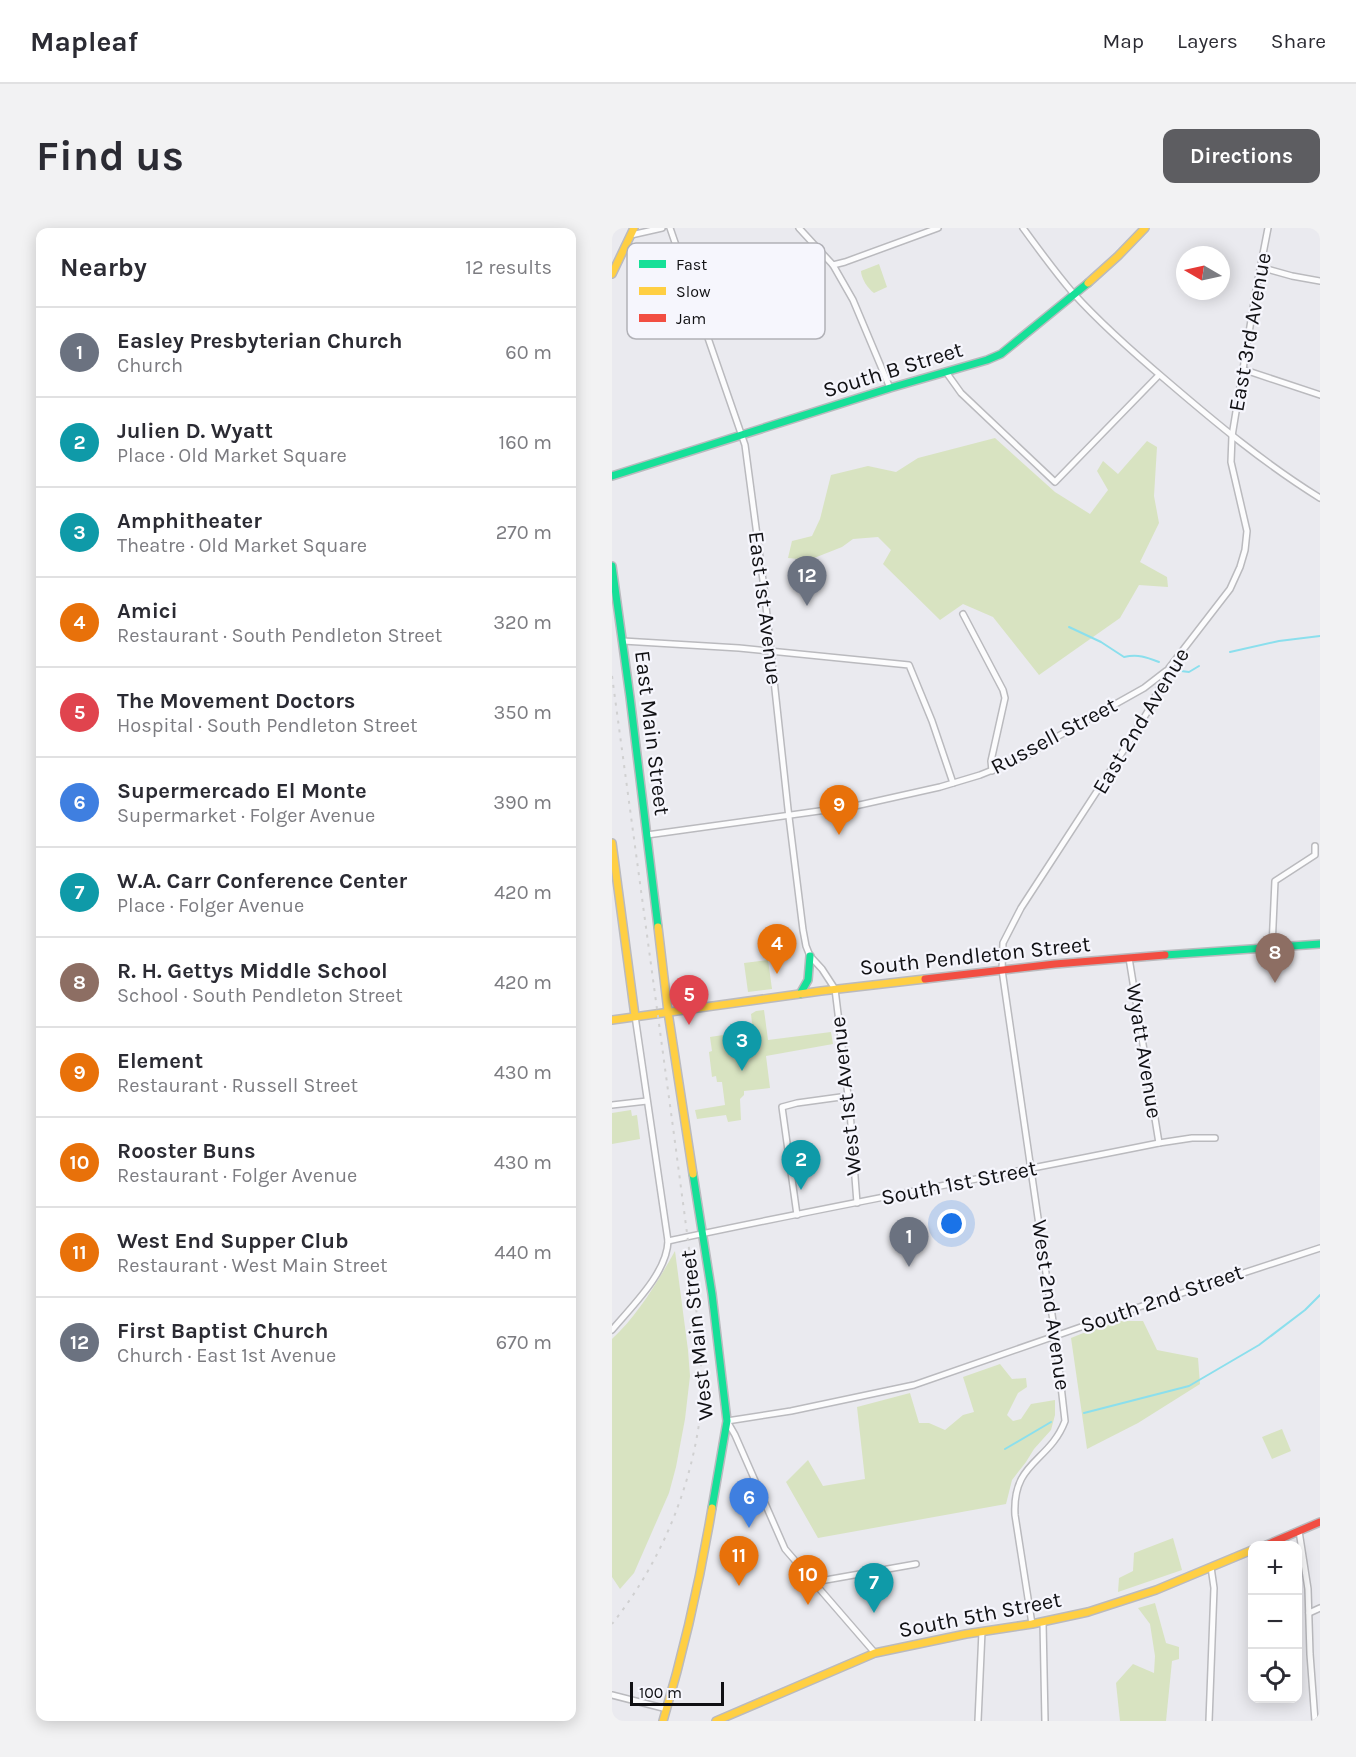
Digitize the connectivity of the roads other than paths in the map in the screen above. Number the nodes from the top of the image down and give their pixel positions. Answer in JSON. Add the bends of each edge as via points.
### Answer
{"nodes":[{"id":1,"x":662,"y":228,"type":"edge"},
{"id":2,"x":670,"y":228,"type":"edge"},
{"id":3,"x":799,"y":228,"type":"edge"},
{"id":4,"x":938,"y":228,"type":"edge"},
{"id":5,"x":1023,"y":228,"type":"edge"},
{"id":6,"x":1145,"y":228,"type":"edge"},
{"id":7,"x":1268,"y":228,"type":"edge"},
{"id":8,"x":632,"y":232,"type":"edge"},
{"id":9,"x":675,"y":243,"type":"edge"},
{"id":10,"x":813,"y":243,"type":"edge"},
{"id":11,"x":825,"y":256,"type":"edge"},
{"id":12,"x":833,"y":265,"type":"junction"},
{"id":13,"x":1260,"y":267,"type":"junction"},
{"id":14,"x":612,"y":274,"type":"edge"},
{"id":15,"x":1320,"y":281,"type":"edge"},
{"id":16,"x":1075,"y":295,"type":"junction"},
{"id":17,"x":709,"y":339,"type":"edge"},
{"id":18,"x":1242,"y":369,"type":"junction"},
{"id":19,"x":946,"y":372,"type":"junction"},
{"id":20,"x":1160,"y":375,"type":"junction"},
{"id":21,"x":890,"y":388,"type":"junction"},
{"id":22,"x":1320,"y":395,"type":"edge"},
{"id":23,"x":742,"y":435,"type":"junction"},
{"id":24,"x":1232,"y":436,"type":"junction"},
{"id":25,"x":612,"y":476,"type":"edge"},
{"id":26,"x":1320,"y":498,"type":"edge"},
{"id":27,"x":612,"y":566,"type":"edge"},
{"id":28,"x":963,"y":614,"type":"dead end"},
{"id":29,"x":622,"y":641,"type":"junction"},
{"id":30,"x":771,"y":652,"type":"junction"},
{"id":31,"x":1169,"y":668,"type":"junction"},
{"id":32,"x":992,"y":771,"type":"junction"},
{"id":33,"x":953,"y":783,"type":"junction"},
{"id":34,"x":789,"y":816,"type":"junction"},
{"id":35,"x":647,"y":835,"type":"junction"},
{"id":36,"x":612,"y":843,"type":"edge"},
{"id":37,"x":1315,"y":846,"type":"dead end"},
{"id":38,"x":613,"y":864,"type":"edge"},
{"id":39,"x":1320,"y":944,"type":"edge"},
{"id":40,"x":1272,"y":947,"type":"junction"},
{"id":41,"x":810,"y":956,"type":"junction"},
{"id":42,"x":1129,"y":958,"type":"junction"},
{"id":43,"x":1002,"y":970,"type":"junction"},
{"id":44,"x":835,"y":989,"type":"junction"},
{"id":45,"x":800,"y":994,"type":"junction"},
{"id":46,"x":668,"y":1012,"type":"junction"},
{"id":47,"x":635,"y":1016,"type":"junction"},
{"id":48,"x":612,"y":1020,"type":"edge"},
{"id":49,"x":848,"y":1096,"type":"junction"},
{"id":50,"x":647,"y":1101,"type":"junction"},
{"id":51,"x":612,"y":1106,"type":"edge"},
{"id":52,"x":1215,"y":1138,"type":"dead end"},
{"id":53,"x":1159,"y":1143,"type":"junction"},
{"id":54,"x":1031,"y":1169,"type":"junction"},
{"id":55,"x":857,"y":1203,"type":"junction"},
{"id":56,"x":797,"y":1215,"type":"junction"},
{"id":57,"x":703,"y":1233,"type":"junction"},
{"id":58,"x":668,"y":1241,"type":"junction"},
{"id":59,"x":1320,"y":1248,"type":"edge"},
{"id":60,"x":612,"y":1330,"type":"edge"},
{"id":61,"x":1055,"y":1336,"type":"junction"},
{"id":62,"x":727,"y":1421,"type":"junction"},
{"id":63,"x":1320,"y":1522,"type":"edge"},
{"id":64,"x":1299,"y":1531,"type":"junction"},
{"id":65,"x":1274,"y":1541,"type":"edge"},
{"id":66,"x":1248,"y":1552,"type":"edge"},
{"id":67,"x":916,"y":1564,"type":"dead end"},
{"id":68,"x":1211,"y":1567,"type":"junction"},
{"id":69,"x":814,"y":1584,"type":"junction"},
{"id":70,"x":1320,"y":1608,"type":"edge"},
{"id":71,"x":1309,"y":1613,"type":"junction"},
{"id":72,"x":1043,"y":1622,"type":"junction"},
{"id":73,"x":1032,"y":1624,"type":"junction"},
{"id":74,"x":982,"y":1631,"type":"junction"},
{"id":75,"x":875,"y":1653,"type":"junction"},
{"id":76,"x":1320,"y":1692,"type":"edge"},
{"id":77,"x":612,"y":1695,"type":"edge"},
{"id":78,"x":1313,"y":1695,"type":"junction"},
{"id":79,"x":667,"y":1709,"type":"junction"},
{"id":80,"x":663,"y":1721,"type":"edge"},
{"id":81,"x":716,"y":1721,"type":"edge"},
{"id":82,"x":978,"y":1721,"type":"edge"},
{"id":83,"x":1045,"y":1721,"type":"edge"},
{"id":84,"x":1209,"y":1721,"type":"edge"},
{"id":85,"x":1315,"y":1721,"type":"edge"}],
"edges":[{"from":1,"to":8,"type":"street"},
{"from":2,"to":9,"type":"street","name":"East 1st Avenue"},
{"from":3,"to":10,"type":"street"},
{"from":4,"to":12,"type":"street"},
{"from":5,"to":16,"type":"street"},
{"from":6,"to":16,"type":"main road","name":"South B Street"},
{"from":7,"to":13,"type":"street","name":"East 3rd Avenue"},
{"from":8,"to":14,"type":"main road"},
{"from":11,"to":12,"type":"street"},
{"from":12,"to":21,"type":"street","via":[[853,300]]},
{"from":13,"to":15,"type":"street"},
{"from":13,"to":18,"type":"street","name":"East 3rd Avenue"},
{"from":16,"to":19,"type":"main road","name":"South B Street","via":[[1001,354]]},
{"from":16,"to":20,"type":"street"},
{"from":17,"to":23,"type":"street","name":"East 1st Avenue"},
{"from":18,"to":22,"type":"street"},
{"from":18,"to":24,"type":"street","name":"East 3rd Avenue"},
{"from":19,"to":20,"type":"street","via":[[961,393],[1055,482]]},
{"from":19,"to":21,"type":"main road","name":"South B Street"},
{"from":20,"to":24,"type":"street"},
{"from":21,"to":23,"type":"main road","name":"South B Street"},
{"from":23,"to":25,"type":"main road","name":"South B Street"},
{"from":23,"to":30,"type":"street","name":"East 1st Avenue"},
{"from":24,"to":26,"type":"street"},
{"from":24,"to":31,"type":"street","name":"East 2nd Avenue","via":[[1230,462],[1247,531],[1245,550],[1230,589]]},
{"from":27,"to":29,"type":"main road","name":"East Main Street"},
{"from":28,"to":32,"type":"street","via":[[1005,698]]},
{"from":29,"to":30,"type":"street"},
{"from":29,"to":35,"type":"main road","name":"East Main Street"},
{"from":30,"to":33,"type":"street","via":[[909,665]]},
{"from":30,"to":34,"type":"street","name":"East 1st Avenue"},
{"from":31,"to":32,"type":"street","name":"Russell Street","via":[[1144,688],[1025,757]]},
{"from":31,"to":43,"type":"street","name":"East 2nd Avenue","via":[[1129,742],[1021,908],[1003,944]]},
{"from":32,"to":33,"type":"street","name":"Russell Street"},
{"from":33,"to":34,"type":"street","name":"Russell Street","via":[[855,806]]},
{"from":34,"to":35,"type":"street","name":"Russell Street"},
{"from":34,"to":41,"type":"street","name":"East 1st Avenue","via":[[803,930]]},
{"from":35,"to":46,"type":"main road","name":"East Main Street"},
{"from":36,"to":38,"type":"main road"},
{"from":37,"to":40,"type":"street","via":[[1315,855],[1275,881]]},
{"from":38,"to":47,"type":"main road"},
{"from":39,"to":40,"type":"main road","name":"South Pendleton Street"},
{"from":40,"to":42,"type":"main road","name":"South Pendleton Street"},
{"from":41,"to":44,"type":"street","name":"East 1st Avenue"},
{"from":41,"to":45,"type":"main road","via":[[808,980]]},
{"from":42,"to":43,"type":"main road","name":"South Pendleton Street"},
{"from":42,"to":53,"type":"street","name":"Wyatt Avenue"},
{"from":43,"to":44,"type":"main road","name":"South Pendleton Street"},
{"from":43,"to":54,"type":"street","name":"West 2nd Avenue"},
{"from":44,"to":45,"type":"main road","name":"South Pendleton Street"},
{"from":44,"to":49,"type":"street","name":"West 1st Avenue"},
{"from":45,"to":46,"type":"main road","name":"South Pendleton Street"},
{"from":46,"to":47,"type":"main road","name":"South Pendleton Street"},
{"from":46,"to":57,"type":"main road","name":"West Main Street"},
{"from":47,"to":48,"type":"main road","name":"South Pendleton Street"},
{"from":47,"to":50,"type":"street"},
{"from":49,"to":55,"type":"street","name":"West 1st Avenue"},
{"from":49,"to":56,"type":"street","via":[[783,1107]]},
{"from":50,"to":51,"type":"street"},
{"from":50,"to":58,"type":"street"},
{"from":52,"to":53,"type":"street","name":"South 1st Street"},
{"from":53,"to":54,"type":"street","name":"South 1st Street"},
{"from":54,"to":55,"type":"street","name":"South 1st Street"},
{"from":54,"to":61,"type":"street","name":"West 2nd Avenue"},
{"from":55,"to":56,"type":"street","name":"South 1st Street"},
{"from":56,"to":57,"type":"street","name":"South 1st Street"},
{"from":57,"to":58,"type":"street","name":"South 1st Street"},
{"from":57,"to":62,"type":"main road","name":"West Main Street"},
{"from":58,"to":60,"type":"street","via":[[664,1262]]},
{"from":59,"to":61,"type":"street","name":"South 2nd Street"},
{"from":61,"to":62,"type":"street","name":"South 2nd Street","via":[[914,1385]]},
{"from":61,"to":73,"type":"street","name":"West 2nd Avenue","via":[[1065,1421],[1053,1443],[1022,1475],[1014,1499]]},
{"from":62,"to":69,"type":"street","via":[[786,1550]]},
{"from":62,"to":79,"type":"main road","name":"West Main Street","via":[[706,1546]]},
{"from":63,"to":64,"type":"main road"},
{"from":64,"to":65,"type":"main road"},
{"from":64,"to":71,"type":"street"},
{"from":66,"to":68,"type":"main road","name":"South 5th Street"},
{"from":67,"to":69,"type":"street"},
{"from":68,"to":72,"type":"main road","name":"South 5th Street","via":[[1132,1599]]},
{"from":68,"to":84,"type":"street","via":[[1214,1588]]},
{"from":69,"to":75,"type":"street"},
{"from":70,"to":71,"type":"street"},
{"from":71,"to":78,"type":"street"},
{"from":72,"to":73,"type":"main road","name":"South 5th Street"},
{"from":72,"to":83,"type":"street"},
{"from":73,"to":74,"type":"main road","name":"South 5th Street"},
{"from":74,"to":75,"type":"main road","name":"South 5th Street"},
{"from":74,"to":82,"type":"street"},
{"from":75,"to":81,"type":"main road","name":"South 5th Street"},
{"from":76,"to":78,"type":"street"},
{"from":77,"to":79,"type":"street"},
{"from":78,"to":85,"type":"street"},
{"from":79,"to":80,"type":"main road","name":"West Main Street"}]}
